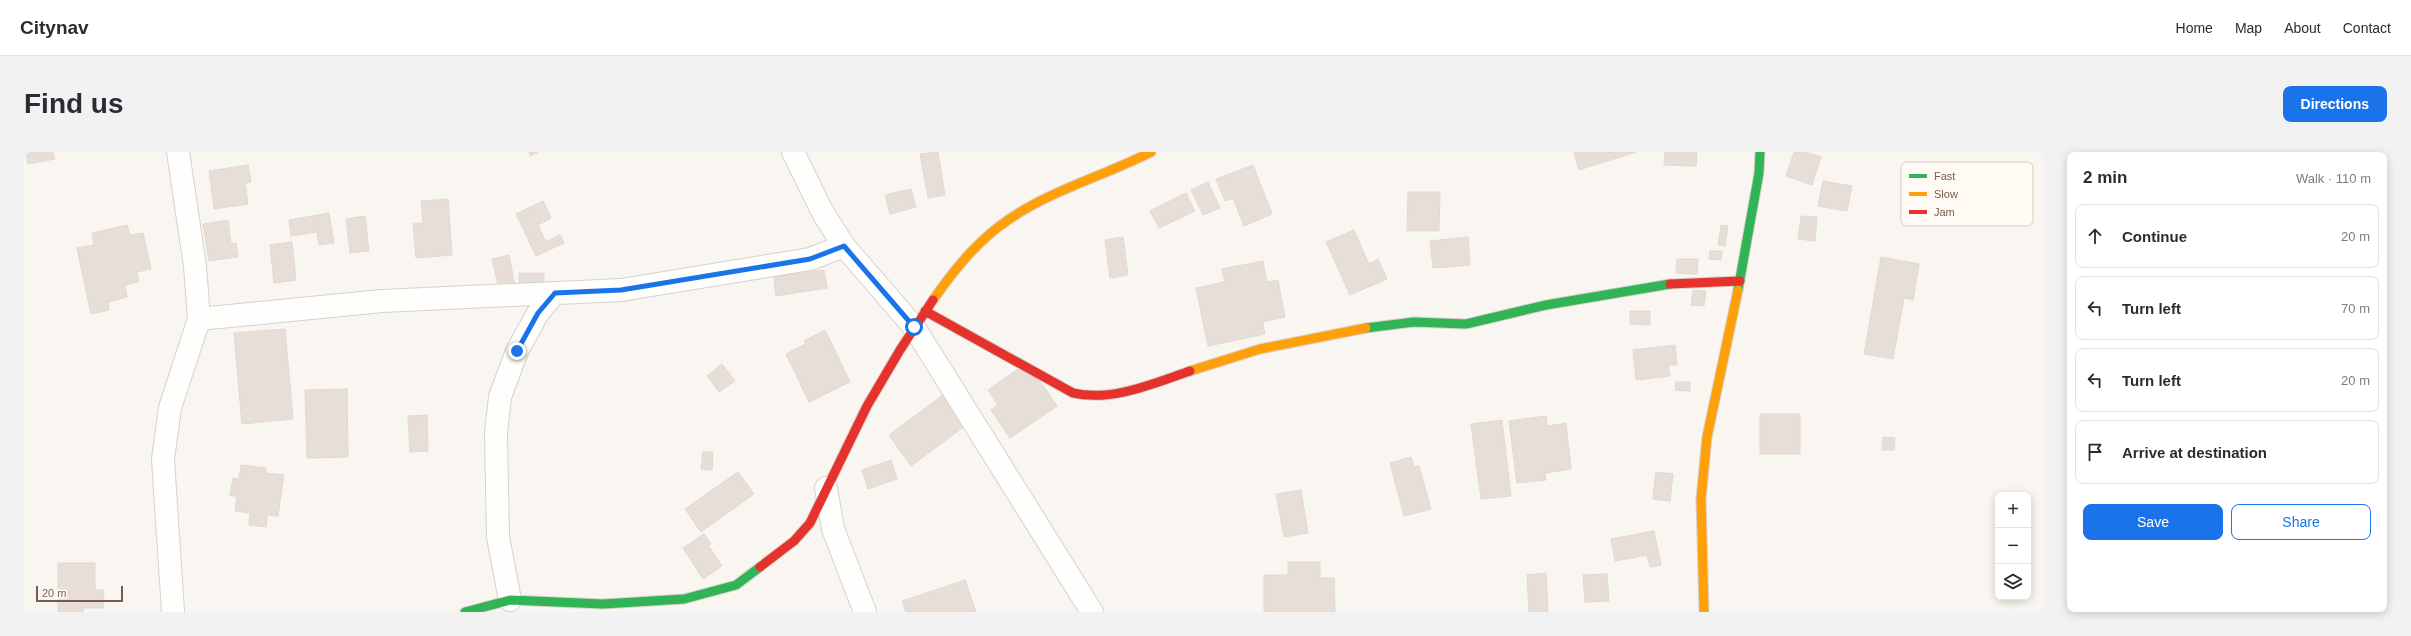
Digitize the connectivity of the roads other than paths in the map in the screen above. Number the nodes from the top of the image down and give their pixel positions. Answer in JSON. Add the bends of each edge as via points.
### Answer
{"nodes":[{"id":1,"x":178,"y":152,"type":"edge"},
{"id":2,"x":793,"y":152,"type":"edge"},
{"id":3,"x":1760,"y":152,"type":"edge"},
{"id":4,"x":1149,"y":153,"type":"edge"},
{"id":5,"x":844,"y":246,"type":"junction"},
{"id":6,"x":1740,"y":281,"type":"junction"},
{"id":7,"x":555,"y":293,"type":"junction"},
{"id":8,"x":199,"y":319,"type":"junction"},
{"id":9,"x":919,"y":319,"type":"junction"},
{"id":10,"x":826,"y":488,"type":"junction"},
{"id":11,"x":510,"y":600,"type":"junction"},
{"id":12,"x":173,"y":612,"type":"edge"},
{"id":13,"x":465,"y":612,"type":"edge"},
{"id":14,"x":866,"y":612,"type":"edge"},
{"id":15,"x":1092,"y":612,"type":"edge"},
{"id":16,"x":1704,"y":612,"type":"edge"}],
"edges":[{"from":1,"to":8,"type":"street","via":[[195,266]]},
{"from":2,"to":5,"type":"street","via":[[823,213]]},
{"from":3,"to":6,"type":"street","via":[[1759,173]]},
{"from":4,"to":9,"type":"street","via":[[1010,218],[988,235],[953,273]]},
{"from":5,"to":7,"type":"street","via":[[810,259],[794,262],[621,290]]},
{"from":5,"to":9,"type":"street"},
{"from":6,"to":9,"type":"street","via":[[1657,285],[1546,305],[1466,324],[1414,322],[1372,327],[1260,349],[1161,382],[1103,396],[1073,393]]},
{"from":6,"to":16,"type":"street","via":[[1706,436],[1701,499]]},
{"from":7,"to":8,"type":"street","via":[[382,301]]},
{"from":7,"to":11,"type":"street","via":[[538,313],[517,351],[500,397],[496,432],[498,537]]},
{"from":8,"to":12,"type":"street","via":[[170,408],[163,459]]},
{"from":9,"to":10,"type":"street","via":[[872,394]]},
{"from":9,"to":15,"type":"street"},
{"from":10,"to":11,"type":"street","via":[[810,523],[794,541],[736,585],[684,599],[670,600],[604,604]]},
{"from":10,"to":14,"type":"street","via":[[833,528]]},
{"from":11,"to":13,"type":"street"}]}
